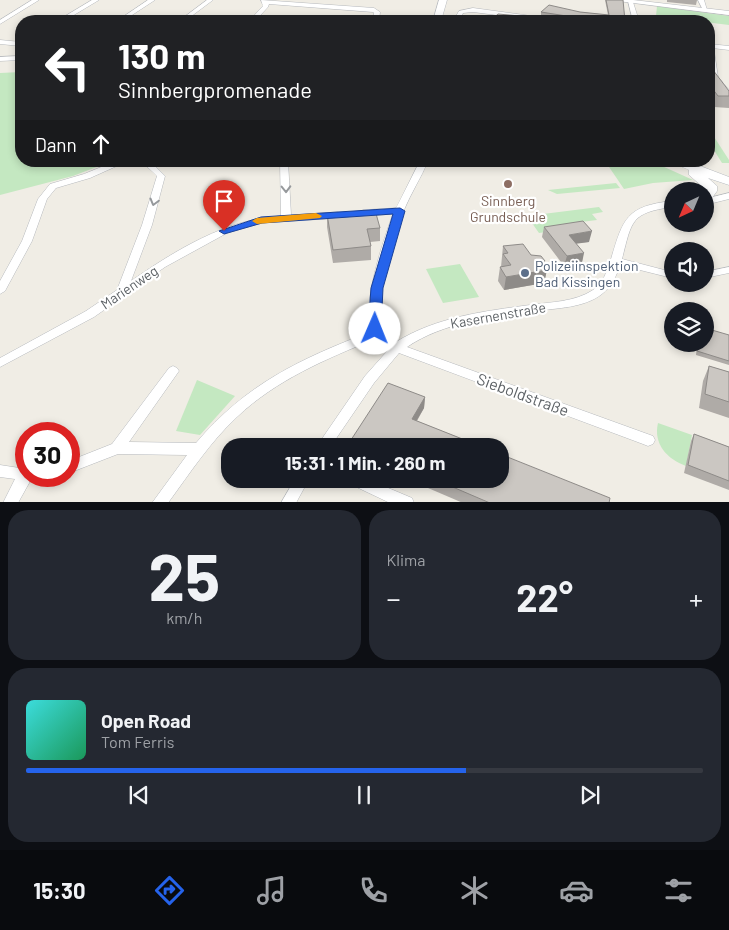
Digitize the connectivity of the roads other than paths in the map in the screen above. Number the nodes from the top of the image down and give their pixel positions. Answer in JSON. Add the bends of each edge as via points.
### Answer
{"nodes":[{"id":1,"x":36,"y":0,"type":"edge"},
{"id":2,"x":96,"y":0,"type":"edge"},
{"id":3,"x":152,"y":0,"type":"edge"},
{"id":4,"x":210,"y":0,"type":"edge"},
{"id":5,"x":614,"y":0,"type":"edge"},
{"id":6,"x":702,"y":0,"type":"edge"},
{"id":7,"x":265,"y":1,"type":"edge"},
{"id":8,"x":445,"y":1,"type":"edge"},
{"id":9,"x":630,"y":2,"type":"junction"},
{"id":10,"x":705,"y":9,"type":"junction"},
{"id":11,"x":729,"y":13,"type":"edge"},
{"id":12,"x":70,"y":15,"type":"edge"},
{"id":13,"x":129,"y":15,"type":"edge"},
{"id":14,"x":190,"y":15,"type":"edge"},
{"id":15,"x":258,"y":15,"type":"edge"},
{"id":16,"x":377,"y":15,"type":"edge"},
{"id":17,"x":439,"y":15,"type":"edge"},
{"id":18,"x":459,"y":15,"type":"edge"},
{"id":19,"x":509,"y":15,"type":"edge"},
{"id":20,"x":634,"y":15,"type":"edge"},
{"id":21,"x":0,"y":22,"type":"edge"},
{"id":22,"x":15,"y":40,"type":"edge"},
{"id":23,"x":0,"y":42,"type":"edge"},
{"id":24,"x":9,"y":42,"type":"junction"},
{"id":25,"x":15,"y":43,"type":"edge"},
{"id":26,"x":715,"y":47,"type":"edge"},
{"id":27,"x":729,"y":48,"type":"edge"},
{"id":28,"x":15,"y":58,"type":"edge"},
{"id":29,"x":0,"y":59,"type":"edge"},
{"id":30,"x":715,"y":77,"type":"edge"},
{"id":31,"x":729,"y":79,"type":"edge"},
{"id":32,"x":715,"y":80,"type":"edge"},
{"id":33,"x":729,"y":95,"type":"edge"},
{"id":34,"x":109,"y":167,"type":"edge"},
{"id":35,"x":151,"y":167,"type":"edge"},
{"id":36,"x":284,"y":167,"type":"edge"},
{"id":37,"x":422,"y":167,"type":"edge"},
{"id":38,"x":685,"y":167,"type":"edge"},
{"id":39,"x":690,"y":167,"type":"edge"},
{"id":40,"x":706,"y":182,"type":"edge"},
{"id":41,"x":729,"y":182,"type":"edge"},
{"id":42,"x":729,"y":196,"type":"edge"},
{"id":43,"x":714,"y":200,"type":"edge"},
{"id":44,"x":664,"y":205,"type":"edge"},
{"id":45,"x":400,"y":211,"type":"junction"},
{"id":46,"x":286,"y":218,"type":"junction"},
{"id":47,"x":615,"y":260,"type":"junction"},
{"id":48,"x":729,"y":270,"type":"edge"},
{"id":49,"x":664,"y":273,"type":"edge"},
{"id":50,"x":714,"y":273,"type":"edge"},
{"id":51,"x":0,"y":291,"type":"edge"},
{"id":52,"x":122,"y":291,"type":"junction"},
{"id":53,"x":377,"y":334,"type":"junction"},
{"id":54,"x":398,"y":346,"type":"junction"},
{"id":55,"x":0,"y":363,"type":"edge"},
{"id":56,"x":173,"y":371,"type":"dead end"},
{"id":57,"x":330,"y":438,"type":"edge"},
{"id":58,"x":648,"y":440,"type":"dead end"},
{"id":59,"x":117,"y":448,"type":"junction"},
{"id":60,"x":200,"y":449,"type":"junction"},
{"id":61,"x":80,"y":463,"type":"edge"},
{"id":62,"x":0,"y":471,"type":"edge"},
{"id":63,"x":15,"y":473,"type":"edge"},
{"id":64,"x":19,"y":487,"type":"edge"},
{"id":65,"x":297,"y":488,"type":"edge"},
{"id":66,"x":374,"y":488,"type":"edge"},
{"id":67,"x":10,"y":502,"type":"edge"},
{"id":68,"x":159,"y":502,"type":"edge"},
{"id":69,"x":288,"y":502,"type":"edge"},
{"id":70,"x":407,"y":502,"type":"edge"}],
"edges":[{"from":1,"to":21,"type":"street"},
{"from":2,"to":12,"type":"street"},
{"from":3,"to":13,"type":"street"},
{"from":4,"to":14,"type":"street"},
{"from":5,"to":9,"type":"street"},
{"from":6,"to":10,"type":"street"},
{"from":7,"to":15,"type":"street","via":[[266,6]]},
{"from":7,"to":16,"type":"street","via":[[374,10]]},
{"from":8,"to":17,"type":"main road"},
{"from":9,"to":10,"type":"street"},
{"from":9,"to":20,"type":"street"},
{"from":10,"to":11,"type":"street"},
{"from":18,"to":19,"type":"street","via":[[472,10]]},
{"from":22,"to":24,"type":"street"},
{"from":23,"to":24,"type":"street"},
{"from":24,"to":25,"type":"street"},
{"from":26,"to":27,"type":"street"},
{"from":28,"to":29,"type":"street"},
{"from":30,"to":31,"type":"street"},
{"from":32,"to":33,"type":"street"},
{"from":34,"to":51,"type":"street","via":[[53,186],[43,199],[27,241]]},
{"from":35,"to":52,"type":"street","one_way":true,"via":[[161,176]]},
{"from":36,"to":46,"type":"street","one_way":true},
{"from":37,"to":45,"type":"street"},
{"from":38,"to":40,"type":"main road"},
{"from":39,"to":41,"type":"main road"},
{"from":42,"to":43,"type":"street"},
{"from":44,"to":47,"type":"street","name":"Kasernenstraße","via":[[635,214],[626,224]]},
{"from":45,"to":46,"type":"street","name":"Marienweg"},
{"from":45,"to":53,"type":"street","via":[[377,288],[374,316]]},
{"from":46,"to":52,"type":"street","name":"Marienweg","via":[[261,220],[224,231]]},
{"from":47,"to":49,"type":"street"},
{"from":47,"to":54,"type":"street","name":"Kasernenstraße","via":[[604,286],[594,295],[574,302],[437,326],[414,334]]},
{"from":48,"to":50,"type":"street"},
{"from":52,"to":55,"type":"street","name":"Marienweg","via":[[90,314]]},
{"from":53,"to":54,"type":"street","name":"Sieboldstraße"},
{"from":53,"to":60,"type":"street","via":[[286,374],[263,388],[225,420]]},
{"from":54,"to":57,"type":"street","name":"Kasernenstraße"},
{"from":54,"to":58,"type":"street","name":"Sieboldstraße","via":[[412,354]]},
{"from":56,"to":59,"type":"street"},
{"from":59,"to":60,"type":"street"},
{"from":59,"to":61,"type":"street"},
{"from":60,"to":68,"type":"street"},
{"from":62,"to":63,"type":"street"},
{"from":64,"to":67,"type":"street"},
{"from":65,"to":69,"type":"street"},
{"from":66,"to":70,"type":"street"}]}
